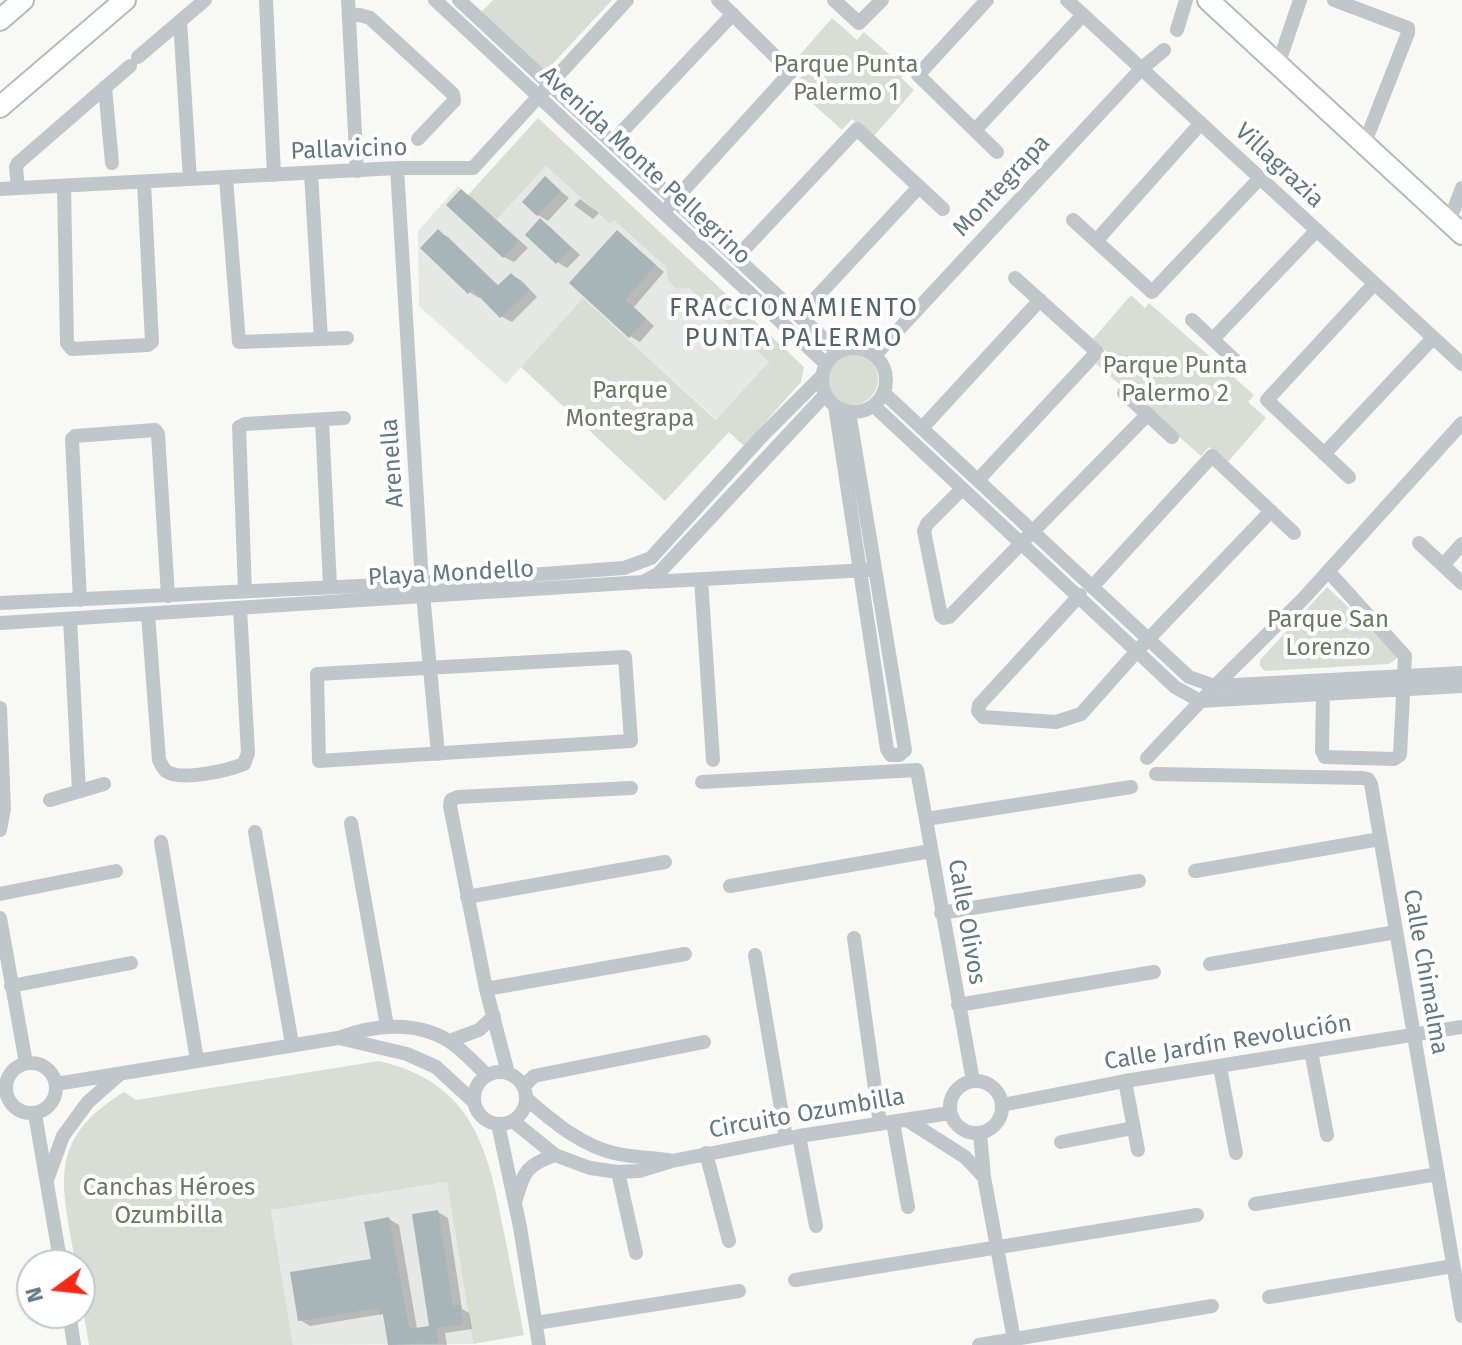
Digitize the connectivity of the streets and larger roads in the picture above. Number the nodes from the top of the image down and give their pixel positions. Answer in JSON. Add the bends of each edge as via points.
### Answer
{"nodes":[{"id":1,"x":23,"y":0,"type":"edge"},
{"id":2,"x":125,"y":0,"type":"edge"},
{"id":3,"x":205,"y":0,"type":"edge"},
{"id":4,"x":266,"y":0,"type":"edge"},
{"id":5,"x":348,"y":0,"type":"edge"},
{"id":6,"x":435,"y":0,"type":"edge"},
{"id":7,"x":627,"y":0,"type":"edge"},
{"id":8,"x":718,"y":0,"type":"edge"},
{"id":9,"x":834,"y":0,"type":"edge"},
{"id":10,"x":882,"y":0,"type":"edge"},
{"id":11,"x":987,"y":0,"type":"edge"},
{"id":12,"x":1067,"y":0,"type":"edge"},
{"id":13,"x":1186,"y":0,"type":"edge"},
{"id":14,"x":1208,"y":0,"type":"edge"},
{"id":15,"x":1300,"y":0,"type":"edge"},
{"id":16,"x":1334,"y":0,"type":"edge"},
{"id":17,"x":466,"y":2,"type":"edge"},
{"id":18,"x":733,"y":14,"type":"junction"},
{"id":19,"x":1083,"y":15,"type":"junction"},
{"id":20,"x":349,"y":16,"type":"junction"},
{"id":21,"x":0,"y":20,"type":"edge"},
{"id":22,"x":180,"y":21,"type":"junction"},
{"id":23,"x":1177,"y":30,"type":"dead end"},
{"id":24,"x":1164,"y":50,"type":"dead end"},
{"id":25,"x":1278,"y":65,"type":"junction"},
{"id":26,"x":1141,"y":69,"type":"junction"},
{"id":27,"x":550,"y":84,"type":"junction"},
{"id":28,"x":105,"y":87,"type":"junction"},
{"id":29,"x":538,"y":97,"type":"junction"},
{"id":30,"x":0,"y":107,"type":"edge"},
{"id":31,"x":1201,"y":123,"type":"junction"},
{"id":32,"x":976,"y":129,"type":"junction"},
{"id":33,"x":418,"y":139,"type":"dead end"},
{"id":34,"x":613,"y":141,"type":"junction"},
{"id":35,"x":1364,"y":145,"type":"junction"},
{"id":36,"x":997,"y":152,"type":"dead end"},
{"id":37,"x":112,"y":163,"type":"dead end"},
{"id":38,"x":397,"y":168,"type":"junction"},
{"id":39,"x":357,"y":171,"type":"junction"},
{"id":40,"x":311,"y":173,"type":"junction"},
{"id":41,"x":274,"y":175,"type":"junction"},
{"id":42,"x":226,"y":178,"type":"junction"},
{"id":43,"x":1260,"y":178,"type":"junction"},
{"id":44,"x":190,"y":179,"type":"junction"},
{"id":45,"x":144,"y":182,"type":"junction"},
{"id":46,"x":64,"y":186,"type":"junction"},
{"id":47,"x":919,"y":187,"type":"junction"},
{"id":48,"x":18,"y":188,"type":"junction"},
{"id":49,"x":1462,"y":188,"type":"edge"},
{"id":50,"x":0,"y":189,"type":"edge"},
{"id":51,"x":675,"y":199,"type":"junction"},
{"id":52,"x":943,"y":209,"type":"dead end"},
{"id":53,"x":663,"y":212,"type":"junction"},
{"id":54,"x":1073,"y":220,"type":"dead end"},
{"id":55,"x":1455,"y":228,"type":"edge"},
{"id":56,"x":1317,"y":230,"type":"junction"},
{"id":57,"x":1096,"y":241,"type":"junction"},
{"id":58,"x":737,"y":257,"type":"junction"},
{"id":59,"x":1015,"y":278,"type":"dead end"},
{"id":60,"x":1374,"y":284,"type":"junction"},
{"id":61,"x":1040,"y":300,"type":"junction"},
{"id":62,"x":800,"y":315,"type":"junction"},
{"id":63,"x":1192,"y":320,"type":"dead end"},
{"id":64,"x":347,"y":338,"type":"dead end"},
{"id":65,"x":1433,"y":338,"type":"junction"},
{"id":66,"x":321,"y":339,"type":"junction"},
{"id":67,"x":1213,"y":339,"type":"junction"},
{"id":68,"x":838,"y":352,"type":"junction"},
{"id":69,"x":875,"y":355,"type":"junction"},
{"id":70,"x":1239,"y":364,"type":"dead end"},
{"id":71,"x":1462,"y":364,"type":"edge"},
{"id":72,"x":824,"y":370,"type":"junction"},
{"id":73,"x":884,"y":393,"type":"junction"},
{"id":74,"x":1124,"y":393,"type":"dead end"},
{"id":75,"x":830,"y":400,"type":"junction"},
{"id":76,"x":874,"y":406,"type":"junction"},
{"id":77,"x":849,"y":412,"type":"junction"},
{"id":78,"x":1148,"y":414,"type":"junction"},
{"id":79,"x":344,"y":418,"type":"dead end"},
{"id":80,"x":322,"y":420,"type":"junction"},
{"id":81,"x":1462,"y":423,"type":"edge"},
{"id":82,"x":922,"y":428,"type":"junction"},
{"id":83,"x":1172,"y":437,"type":"dead end"},
{"id":84,"x":1324,"y":454,"type":"junction"},
{"id":85,"x":1349,"y":477,"type":"dead end"},
{"id":86,"x":978,"y":480,"type":"junction"},
{"id":87,"x":962,"y":489,"type":"junction"},
{"id":88,"x":713,"y":491,"type":"junction"},
{"id":89,"x":725,"y":502,"type":"junction"},
{"id":90,"x":1271,"y":511,"type":"junction"},
{"id":91,"x":1033,"y":531,"type":"junction"},
{"id":92,"x":1294,"y":533,"type":"dead end"},
{"id":93,"x":1419,"y":543,"type":"dead end"},
{"id":94,"x":1021,"y":544,"type":"junction"},
{"id":95,"x":1462,"y":544,"type":"edge"},
{"id":96,"x":1443,"y":565,"type":"junction"},
{"id":97,"x":876,"y":568,"type":"junction"},
{"id":98,"x":858,"y":571,"type":"junction"},
{"id":99,"x":1328,"y":571,"type":"junction"},
{"id":100,"x":701,"y":579,"type":"junction"},
{"id":101,"x":643,"y":582,"type":"junction"},
{"id":102,"x":1462,"y":583,"type":"edge"},
{"id":103,"x":330,"y":586,"type":"junction"},
{"id":104,"x":424,"y":590,"type":"junction"},
{"id":105,"x":245,"y":591,"type":"junction"},
{"id":106,"x":1086,"y":591,"type":"junction"},
{"id":107,"x":168,"y":596,"type":"junction"},
{"id":108,"x":80,"y":600,"type":"junction"},
{"id":109,"x":0,"y":603,"type":"edge"},
{"id":110,"x":240,"y":608,"type":"junction"},
{"id":111,"x":148,"y":614,"type":"junction"},
{"id":112,"x":70,"y":619,"type":"junction"},
{"id":113,"x":0,"y":623,"type":"edge"},
{"id":114,"x":1149,"y":639,"type":"junction"},
{"id":115,"x":1137,"y":651,"type":"junction"},
{"id":116,"x":431,"y":666,"type":"junction"},
{"id":117,"x":1462,"y":673,"type":"edge"},
{"id":118,"x":1404,"y":683,"type":"junction"},
{"id":119,"x":1215,"y":686,"type":"junction"},
{"id":120,"x":1462,"y":686,"type":"edge"},
{"id":121,"x":1323,"y":694,"type":"junction"},
{"id":122,"x":1200,"y":701,"type":"junction"},
{"id":123,"x":0,"y":710,"type":"edge"},
{"id":124,"x":438,"y":754,"type":"junction"},
{"id":125,"x":1147,"y":758,"type":"dead end"},
{"id":126,"x":713,"y":760,"type":"dead end"},
{"id":127,"x":1156,"y":774,"type":"dead end"},
{"id":128,"x":702,"y":782,"type":"dead end"},
{"id":129,"x":104,"y":784,"type":"dead end"},
{"id":130,"x":1131,"y":787,"type":"dead end"},
{"id":131,"x":631,"y":788,"type":"dead end"},
{"id":132,"x":79,"y":791,"type":"junction"},
{"id":133,"x":50,"y":800,"type":"dead end"},
{"id":134,"x":926,"y":819,"type":"junction"},
{"id":135,"x":351,"y":823,"type":"dead end"},
{"id":136,"x":0,"y":830,"type":"edge"},
{"id":137,"x":255,"y":832,"type":"dead end"},
{"id":138,"x":1380,"y":839,"type":"junction"},
{"id":139,"x":161,"y":842,"type":"dead end"},
{"id":140,"x":931,"y":851,"type":"junction"},
{"id":141,"x":665,"y":862,"type":"dead end"},
{"id":142,"x":116,"y":871,"type":"dead end"},
{"id":143,"x":1195,"y":871,"type":"dead end"},
{"id":144,"x":1139,"y":881,"type":"dead end"},
{"id":145,"x":730,"y":886,"type":"dead end"},
{"id":146,"x":0,"y":894,"type":"edge"},
{"id":147,"x":467,"y":897,"type":"junction"},
{"id":148,"x":941,"y":913,"type":"junction"},
{"id":149,"x":0,"y":918,"type":"edge"},
{"id":150,"x":1396,"y":932,"type":"junction"},
{"id":151,"x":854,"y":938,"type":"dead end"},
{"id":152,"x":685,"y":954,"type":"dead end"},
{"id":153,"x":755,"y":955,"type":"dead end"},
{"id":154,"x":131,"y":963,"type":"dead end"},
{"id":155,"x":1210,"y":964,"type":"dead end"},
{"id":156,"x":1154,"y":972,"type":"dead end"},
{"id":157,"x":11,"y":986,"type":"junction"},
{"id":158,"x":486,"y":989,"type":"junction"},
{"id":159,"x":958,"y":1005,"type":"junction"},
{"id":160,"x":494,"y":1016,"type":"junction"},
{"id":161,"x":387,"y":1026,"type":"junction"},
{"id":162,"x":1462,"y":1027,"type":"edge"},
{"id":163,"x":1413,"y":1035,"type":"junction"},
{"id":164,"x":338,"y":1038,"type":"junction"},
{"id":165,"x":449,"y":1041,"type":"junction"},
{"id":166,"x":704,"y":1042,"type":"dead end"},
{"id":167,"x":292,"y":1044,"type":"junction"},
{"id":168,"x":1311,"y":1051,"type":"junction"},
{"id":169,"x":197,"y":1060,"type":"junction"},
{"id":170,"x":26,"y":1063,"type":"junction"},
{"id":171,"x":1220,"y":1067,"type":"junction"},
{"id":172,"x":121,"y":1073,"type":"junction"},
{"id":173,"x":508,"y":1073,"type":"junction"},
{"id":174,"x":487,"y":1075,"type":"junction"},
{"id":175,"x":973,"y":1081,"type":"junction"},
{"id":176,"x":1125,"y":1081,"type":"junction"},
{"id":177,"x":56,"y":1084,"type":"junction"},
{"id":178,"x":2,"y":1093,"type":"edge"},
{"id":179,"x":525,"y":1093,"type":"junction"},
{"id":180,"x":474,"y":1102,"type":"junction"},
{"id":181,"x":1002,"y":1105,"type":"junction"},
{"id":182,"x":950,"y":1113,"type":"junction"},
{"id":183,"x":35,"y":1114,"type":"junction"},
{"id":184,"x":513,"y":1121,"type":"junction"},
{"id":185,"x":893,"y":1122,"type":"junction"},
{"id":186,"x":498,"y":1124,"type":"junction"},
{"id":187,"x":1133,"y":1128,"type":"junction"},
{"id":188,"x":980,"y":1134,"type":"junction"},
{"id":189,"x":1327,"y":1135,"type":"dead end"},
{"id":190,"x":792,"y":1137,"type":"junction"},
{"id":191,"x":1061,"y":1142,"type":"dead end"},
{"id":192,"x":1138,"y":1150,"type":"dead end"},
{"id":193,"x":706,"y":1153,"type":"junction"},
{"id":194,"x":1236,"y":1153,"type":"dead end"},
{"id":195,"x":555,"y":1155,"type":"junction"},
{"id":196,"x":672,"y":1161,"type":"junction"},
{"id":197,"x":618,"y":1172,"type":"junction"},
{"id":198,"x":1438,"y":1174,"type":"junction"},
{"id":199,"x":984,"y":1177,"type":"junction"},
{"id":200,"x":47,"y":1180,"type":"junction"},
{"id":201,"x":515,"y":1203,"type":"junction"},
{"id":202,"x":1255,"y":1204,"type":"dead end"},
{"id":203,"x":908,"y":1207,"type":"dead end"},
{"id":204,"x":1197,"y":1215,"type":"dead end"},
{"id":205,"x":816,"y":1226,"type":"dead end"},
{"id":206,"x":729,"y":1241,"type":"dead end"},
{"id":207,"x":997,"y":1246,"type":"junction"},
{"id":208,"x":58,"y":1249,"type":"edge"},
{"id":209,"x":636,"y":1253,"type":"dead end"},
{"id":210,"x":1453,"y":1266,"type":"junction"},
{"id":211,"x":795,"y":1280,"type":"dead end"},
{"id":212,"x":739,"y":1291,"type":"dead end"},
{"id":213,"x":1269,"y":1297,"type":"dead end"},
{"id":214,"x":1212,"y":1306,"type":"dead end"},
{"id":215,"x":1462,"y":1316,"type":"edge"},
{"id":216,"x":536,"y":1323,"type":"junction"},
{"id":217,"x":1014,"y":1342,"type":"edge"},
{"id":218,"x":539,"y":1343,"type":"edge"},
{"id":219,"x":523,"y":1345,"type":"edge"},
{"id":220,"x":979,"y":1345,"type":"edge"}],
"edges":[{"from":1,"to":21,"type":"street"},
{"from":2,"to":30,"type":"street"},
{"from":3,"to":22,"type":"street"},
{"from":4,"to":41,"type":"street"},
{"from":5,"to":20,"type":"street"},
{"from":6,"to":29,"type":"street","name":"Avenida Monte Pellegrino"},
{"from":7,"to":27,"type":"street","name":"Pallavicino"},
{"from":8,"to":18,"type":"street"},
{"from":9,"to":10,"type":"street","via":[[859,23]]},
{"from":11,"to":32,"type":"street","via":[[918,75]]},
{"from":12,"to":19,"type":"street","name":"Villagrazia"},
{"from":13,"to":23,"type":"street"},
{"from":14,"to":25,"type":"street"},
{"from":15,"to":25,"type":"street"},
{"from":16,"to":35,"type":"street","via":[[1408,28]]},
{"from":17,"to":27,"type":"street","name":"Avenida Monte Pellegrino"},
{"from":18,"to":34,"type":"street"},
{"from":18,"to":51,"type":"street","via":[[785,64],[790,76]]},
{"from":19,"to":26,"type":"street","name":"Villagrazia"},
{"from":19,"to":32,"type":"street"},
{"from":20,"to":33,"type":"street","via":[[370,18],[453,94],[454,101]]},
{"from":20,"to":39,"type":"street"},
{"from":22,"to":28,"type":"street"},
{"from":22,"to":44,"type":"street"},
{"from":24,"to":26,"type":"street","name":"Montegrapa"},
{"from":25,"to":35,"type":"street"},
{"from":26,"to":31,"type":"street","name":"Villagrazia"},
{"from":26,"to":69,"type":"street","name":"Montegrapa"},
{"from":27,"to":29,"type":"street","name":"Pallavicino"},
{"from":27,"to":34,"type":"street","name":"Avenida Monte Pellegrino"},
{"from":28,"to":37,"type":"street"},
{"from":28,"to":48,"type":"street","via":[[18,163]]},
{"from":29,"to":38,"type":"street","name":"Pallavicino","via":[[473,168]]},
{"from":29,"to":53,"type":"street","name":"Avenida Monte Pellegrino"},
{"from":31,"to":43,"type":"street","name":"Villagrazia"},
{"from":31,"to":57,"type":"street"},
{"from":32,"to":36,"type":"street"},
{"from":34,"to":51,"type":"street","name":"Avenida Monte Pellegrino"},
{"from":35,"to":55,"type":"street"},
{"from":38,"to":39,"type":"street","name":"Pallavicino"},
{"from":38,"to":104,"type":"street","name":"Arenella"},
{"from":39,"to":40,"type":"street","name":"Pallavicino"},
{"from":40,"to":41,"type":"street","name":"Pallavicino"},
{"from":40,"to":66,"type":"street"},
{"from":41,"to":42,"type":"street","name":"Pallavicino"},
{"from":42,"to":44,"type":"street","name":"Pallavicino"},
{"from":42,"to":66,"type":"street","via":[[239,342]]},
{"from":43,"to":56,"type":"street","name":"Villagrazia"},
{"from":43,"to":57,"type":"street","via":[[1152,292]]},
{"from":44,"to":45,"type":"street","name":"Pallavicino"},
{"from":45,"to":46,"type":"street","name":"Pallavicino"},
{"from":45,"to":46,"type":"street","via":[[152,342],[72,349],[67,343]]},
{"from":46,"to":48,"type":"street","name":"Pallavicino"},
{"from":47,"to":52,"type":"street"},
{"from":47,"to":58,"type":"street","via":[[857,129]]},
{"from":47,"to":62,"type":"street"},
{"from":48,"to":50,"type":"street","name":"Pallavicino"},
{"from":49,"to":55,"type":"street"},
{"from":51,"to":53,"type":"street"},
{"from":51,"to":58,"type":"street","name":"Avenida Monte Pellegrino"},
{"from":53,"to":72,"type":"street","name":"Avenida Monte Pellegrino"},
{"from":54,"to":57,"type":"street"},
{"from":56,"to":60,"type":"street","name":"Villagrazia"},
{"from":56,"to":67,"type":"street"},
{"from":58,"to":62,"type":"street","name":"Avenida Monte Pellegrino"},
{"from":59,"to":61,"type":"street"},
{"from":60,"to":65,"type":"street","name":"Villagrazia"},
{"from":60,"to":84,"type":"street","via":[[1267,400]]},
{"from":61,"to":82,"type":"street"},
{"from":61,"to":86,"type":"street","via":[[1097,352]]},
{"from":62,"to":68,"type":"street","name":"Avenida Monte Pellegrino"},
{"from":63,"to":67,"type":"street"},
{"from":64,"to":66,"type":"street"},
{"from":65,"to":71,"type":"street","name":"Villagrazia"},
{"from":65,"to":84,"type":"street"},
{"from":67,"to":70,"type":"street"},
{"from":68,"to":69,"type":"street","via":[[857,348]]},
{"from":68,"to":72,"type":"street"},
{"from":69,"to":73,"type":"street","via":[[883,366]]},
{"from":72,"to":75,"type":"street"},
{"from":72,"to":88,"type":"street","name":"Playa Mondello"},
{"from":73,"to":76,"type":"street"},
{"from":73,"to":82,"type":"street"},
{"from":74,"to":78,"type":"street"},
{"from":75,"to":77,"type":"street"},
{"from":75,"to":89,"type":"street"},
{"from":75,"to":98,"type":"street"},
{"from":76,"to":77,"type":"street"},
{"from":76,"to":87,"type":"street"},
{"from":77,"to":97,"type":"street"},
{"from":78,"to":83,"type":"street"},
{"from":78,"to":91,"type":"street"},
{"from":79,"to":80,"type":"street"},
{"from":80,"to":103,"type":"street"},
{"from":80,"to":105,"type":"street","via":[[239,427]]},
{"from":81,"to":99,"type":"street"},
{"from":82,"to":86,"type":"street"},
{"from":84,"to":85,"type":"street"},
{"from":86,"to":91,"type":"street"},
{"from":87,"to":94,"type":"street"},
{"from":87,"to":94,"type":"street","via":[[924,531],[941,616],[949,617]]},
{"from":88,"to":89,"type":"street"},
{"from":88,"to":104,"type":"street","name":"Playa Mondello","via":[[651,558],[638,565]]},
{"from":89,"to":101,"type":"street","via":[[658,574]]},
{"from":90,"to":92,"type":"street"},
{"from":90,"to":106,"type":"street","via":[[1212,456]]},
{"from":90,"to":114,"type":"street"},
{"from":91,"to":94,"type":"street"},
{"from":91,"to":106,"type":"street"},
{"from":93,"to":96,"type":"street"},
{"from":94,"to":106,"type":"street"},
{"from":95,"to":96,"type":"street"},
{"from":96,"to":102,"type":"street"},
{"from":97,"to":98,"type":"street","name":"Playa Mondello"},
{"from":97,"to":98,"type":"street","via":[[905,750],[899,755],[887,749]]},
{"from":98,"to":100,"type":"street","name":"Playa Mondello"},
{"from":99,"to":118,"type":"street","via":[[1403,651]]},
{"from":99,"to":119,"type":"street"},
{"from":100,"to":101,"type":"street","name":"Playa Mondello"},
{"from":100,"to":126,"type":"street"},
{"from":101,"to":104,"type":"street","name":"Playa Mondello"},
{"from":103,"to":104,"type":"street","name":"Playa Mondello"},
{"from":103,"to":105,"type":"street","name":"Playa Mondello"},
{"from":104,"to":110,"type":"street","name":"Playa Mondello"},
{"from":104,"to":116,"type":"street","name":"Arenella"},
{"from":105,"to":107,"type":"street","name":"Playa Mondello"},
{"from":106,"to":114,"type":"street"},
{"from":106,"to":115,"type":"street"},
{"from":106,"to":115,"type":"street","via":[[979,705],[983,717],[1070,720]]},
{"from":107,"to":108,"type":"street","name":"Playa Mondello"},
{"from":107,"to":108,"type":"street","via":[[155,430],[72,439]]},
{"from":108,"to":109,"type":"street","name":"Playa Mondello"},
{"from":110,"to":111,"type":"street","name":"Playa Mondello"},
{"from":110,"to":111,"type":"street","via":[[248,753],[244,764],[178,776],[159,760]]},
{"from":111,"to":112,"type":"street","name":"Playa Mondello"},
{"from":112,"to":113,"type":"street","name":"Playa Mondello"},
{"from":112,"to":132,"type":"street"},
{"from":114,"to":115,"type":"street"},
{"from":114,"to":119,"type":"street","via":[[1189,677]]},
{"from":115,"to":122,"type":"street","via":[[1181,692]]},
{"from":116,"to":124,"type":"street","name":"Arenella"},
{"from":116,"to":124,"type":"street","via":[[317,674],[319,761]]},
{"from":116,"to":124,"type":"street","via":[[625,657],[631,741]]},
{"from":117,"to":118,"type":"street"},
{"from":118,"to":119,"type":"street"},
{"from":118,"to":120,"type":"street"},
{"from":118,"to":121,"type":"street"},
{"from":118,"to":121,"type":"street","via":[[1400,755],[1394,759],[1325,757]]},
{"from":119,"to":122,"type":"street"},
{"from":121,"to":122,"type":"street"},
{"from":122,"to":125,"type":"street"},
{"from":123,"to":136,"type":"street"},
{"from":127,"to":138,"type":"street","name":"Calle Chimalma","via":[[1368,779]]},
{"from":128,"to":134,"type":"street","name":"Calle Olivos","via":[[917,770]]},
{"from":129,"to":132,"type":"street"},
{"from":130,"to":134,"type":"street"},
{"from":131,"to":147,"type":"street","via":[[451,800]]},
{"from":132,"to":133,"type":"street"},
{"from":134,"to":140,"type":"street","name":"Calle Olivos"},
{"from":135,"to":161,"type":"street"},
{"from":137,"to":167,"type":"street"},
{"from":138,"to":143,"type":"street"},
{"from":138,"to":150,"type":"street","name":"Calle Chimalma"},
{"from":139,"to":169,"type":"street"},
{"from":140,"to":145,"type":"street"},
{"from":140,"to":148,"type":"street","name":"Calle Olivos"},
{"from":141,"to":147,"type":"street"},
{"from":142,"to":146,"type":"street"},
{"from":144,"to":148,"type":"street"},
{"from":147,"to":158,"type":"street"},
{"from":148,"to":159,"type":"street","name":"Calle Olivos"},
{"from":149,"to":157,"type":"street"},
{"from":150,"to":155,"type":"street"},
{"from":150,"to":163,"type":"street","name":"Calle Chimalma"},
{"from":151,"to":185,"type":"street"},
{"from":152,"to":158,"type":"street"},
{"from":153,"to":190,"type":"street"},
{"from":154,"to":157,"type":"street"},
{"from":156,"to":159,"type":"street"},
{"from":157,"to":170,"type":"street"},
{"from":158,"to":160,"type":"street"},
{"from":159,"to":175,"type":"street","name":"Calle Olivos"},
{"from":160,"to":165,"type":"street","via":[[479,1030]]},
{"from":160,"to":173,"type":"street"},
{"from":161,"to":164,"type":"street"},
{"from":161,"to":165,"type":"street"},
{"from":162,"to":163,"type":"street","name":"Calle Jardín Revolución"},
{"from":163,"to":168,"type":"street","name":"Calle Jardín Revolución"},
{"from":163,"to":198,"type":"street","name":"Calle Chimalma"},
{"from":164,"to":167,"type":"street"},
{"from":164,"to":180,"type":"street","via":[[407,1054],[436,1067]]},
{"from":165,"to":174,"type":"street"},
{"from":166,"to":179,"type":"street","via":[[534,1076]]},
{"from":167,"to":169,"type":"street"},
{"from":168,"to":171,"type":"street","name":"Calle Jardín Revolución"},
{"from":168,"to":189,"type":"street"},
{"from":169,"to":172,"type":"street"},
{"from":170,"to":177,"type":"street","via":[[39,1064]]},
{"from":170,"to":178,"type":"street","via":[[14,1068]]},
{"from":171,"to":176,"type":"street","name":"Calle Jardín Revolución"},
{"from":171,"to":194,"type":"street"},
{"from":172,"to":177,"type":"street"},
{"from":172,"to":200,"type":"street","via":[[88,1102],[63,1136]]},
{"from":173,"to":174,"type":"street"},
{"from":173,"to":179,"type":"street"},
{"from":174,"to":180,"type":"street","via":[[476,1086]]},
{"from":175,"to":181,"type":"street","via":[[987,1083]]},
{"from":175,"to":182,"type":"street","via":[[959,1086]]},
{"from":176,"to":181,"type":"street","name":"Calle Jardín Revolución"},
{"from":176,"to":187,"type":"street"},
{"from":177,"to":183,"type":"street","via":[[55,1097]]},
{"from":178,"to":183,"type":"street","via":[[22,1113]]},
{"from":179,"to":184,"type":"street","via":[[523,1112]]},
{"from":179,"to":196,"type":"street","name":"Circuito Ozumbilla","via":[[554,1123],[583,1140],[615,1153]]},
{"from":180,"to":186,"type":"street","via":[[478,1113]]},
{"from":181,"to":188,"type":"street","via":[[1000,1118]]},
{"from":182,"to":185,"type":"street","name":"Circuito Ozumbilla"},
{"from":182,"to":188,"type":"street","via":[[956,1125]]},
{"from":183,"to":200,"type":"street"},
{"from":184,"to":186,"type":"street"},
{"from":184,"to":195,"type":"street","name":"Circuito Ozumbilla"},
{"from":185,"to":190,"type":"street","name":"Circuito Ozumbilla"},
{"from":185,"to":199,"type":"street","via":[[965,1157]]},
{"from":185,"to":203,"type":"street"},
{"from":186,"to":201,"type":"street"},
{"from":187,"to":191,"type":"street"},
{"from":187,"to":192,"type":"street"},
{"from":188,"to":199,"type":"street"},
{"from":190,"to":193,"type":"street","name":"Circuito Ozumbilla"},
{"from":190,"to":205,"type":"street"},
{"from":193,"to":196,"type":"street","name":"Circuito Ozumbilla"},
{"from":193,"to":206,"type":"street"},
{"from":195,"to":197,"type":"street","name":"Circuito Ozumbilla"},
{"from":195,"to":201,"type":"street","via":[[522,1176]]},
{"from":196,"to":197,"type":"street","name":"Circuito Ozumbilla"},
{"from":197,"to":209,"type":"street"},
{"from":198,"to":202,"type":"street"},
{"from":198,"to":210,"type":"street","name":"Calle Chimalma"},
{"from":199,"to":207,"type":"street"},
{"from":200,"to":208,"type":"street"},
{"from":201,"to":216,"type":"street"},
{"from":204,"to":207,"type":"street"},
{"from":207,"to":211,"type":"street"},
{"from":207,"to":217,"type":"street"},
{"from":210,"to":213,"type":"street"},
{"from":210,"to":215,"type":"street","name":"Calle Chimalma"},
{"from":212,"to":216,"type":"street"},
{"from":214,"to":217,"type":"street"},
{"from":216,"to":218,"type":"street"},
{"from":217,"to":220,"type":"street"},
{"from":218,"to":219,"type":"street"}]}
